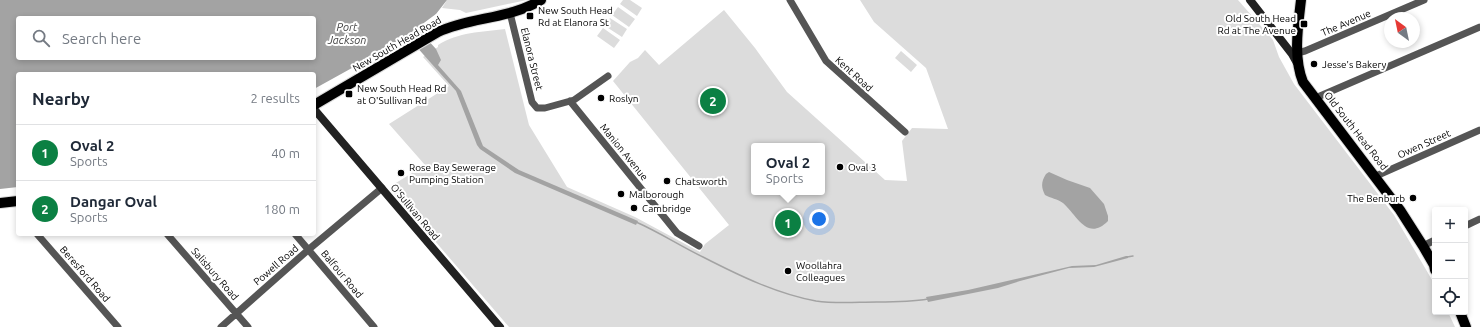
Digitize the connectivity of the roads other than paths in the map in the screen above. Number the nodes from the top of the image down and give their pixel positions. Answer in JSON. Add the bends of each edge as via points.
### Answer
{"nodes":[{"id":1,"x":542,"y":0,"type":"edge"},
{"id":2,"x":790,"y":0,"type":"edge"},
{"id":3,"x":1250,"y":0,"type":"edge"},
{"id":4,"x":1301,"y":0,"type":"edge"},
{"id":5,"x":1424,"y":0,"type":"edge"},
{"id":6,"x":1260,"y":11,"type":"junction"},
{"id":7,"x":510,"y":13,"type":"junction"},
{"id":8,"x":1480,"y":27,"type":"edge"},
{"id":9,"x":1298,"y":32,"type":"junction"},
{"id":10,"x":1297,"y":53,"type":"junction"},
{"id":11,"x":1298,"y":64,"type":"junction"},
{"id":12,"x":608,"y":76,"type":"dead end"},
{"id":13,"x":1316,"y":99,"type":"junction"},
{"id":14,"x":570,"y":101,"type":"junction"},
{"id":15,"x":316,"y":104,"type":"edge"},
{"id":16,"x":316,"y":111,"type":"edge"},
{"id":17,"x":1480,"y":130,"type":"edge"},
{"id":18,"x":905,"y":132,"type":"dead end"},
{"id":19,"x":1376,"y":176,"type":"junction"},
{"id":20,"x":382,"y":188,"type":"junction"},
{"id":21,"x":16,"y":201,"type":"edge"},
{"id":22,"x":0,"y":203,"type":"edge"},
{"id":23,"x":1480,"y":219,"type":"edge"},
{"id":24,"x":1468,"y":225,"type":"edge"},
{"id":25,"x":39,"y":236,"type":"edge"},
{"id":26,"x":169,"y":236,"type":"edge"},
{"id":27,"x":297,"y":236,"type":"edge"},
{"id":28,"x":1432,"y":242,"type":"edge"},
{"id":29,"x":699,"y":246,"type":"dead end"},
{"id":30,"x":1423,"y":246,"type":"junction"},
{"id":31,"x":308,"y":250,"type":"junction"},
{"id":32,"x":1432,"y":262,"type":"edge"},
{"id":33,"x":236,"y":313,"type":"junction"},
{"id":34,"x":1456,"y":315,"type":"edge"},
{"id":35,"x":1461,"y":315,"type":"edge"},
{"id":36,"x":496,"y":326,"type":"edge"},
{"id":37,"x":118,"y":327,"type":"edge"},
{"id":38,"x":221,"y":327,"type":"edge"},
{"id":39,"x":248,"y":327,"type":"edge"},
{"id":40,"x":374,"y":327,"type":"edge"},
{"id":41,"x":1462,"y":327,"type":"edge"},
{"id":42,"x":1466,"y":327,"type":"edge"}],
"edges":[{"from":1,"to":7,"type":"main road","name":"New South Head Road"},
{"from":2,"to":18,"type":"street","name":"Kent Road","via":[[826,61]]},
{"from":3,"to":6,"type":"main road"},
{"from":4,"to":9,"type":"main road","name":"Old South Head Road"},
{"from":5,"to":10,"type":"street","name":"The Avenue"},
{"from":6,"to":9,"type":"main road","via":[[1288,39]]},
{"from":6,"to":11,"type":"main road"},
{"from":7,"to":14,"type":"street","name":"Elanora Street","via":[[532,102],[537,108],[545,108]]},
{"from":7,"to":15,"type":"main road","name":"New South Head Road","via":[[443,30]]},
{"from":8,"to":13,"type":"street"},
{"from":9,"to":10,"type":"main road","name":"Old South Head Road"},
{"from":10,"to":11,"type":"main road","name":"Old South Head Road"},
{"from":11,"to":13,"type":"main road","name":"Old South Head Road","via":[[1303,82]]},
{"from":12,"to":14,"type":"street"},
{"from":13,"to":19,"type":"main road","name":"Old South Head Road"},
{"from":14,"to":29,"type":"street","name":"Manion Avenue","via":[[677,233]]},
{"from":16,"to":20,"type":"main road","name":"O'Sullivan Road"},
{"from":17,"to":19,"type":"street","name":"Owen Street"},
{"from":19,"to":30,"type":"main road","name":"Old South Head Road"},
{"from":20,"to":31,"type":"street","name":"Powell Road"},
{"from":20,"to":36,"type":"main road","name":"O'Sullivan Road"},
{"from":21,"to":22,"type":"main road"},
{"from":23,"to":24,"type":"street"},
{"from":25,"to":37,"type":"street","name":"Beresford Road"},
{"from":26,"to":33,"type":"street","name":"Salisbury Road"},
{"from":27,"to":31,"type":"street","name":"Balfour Road"},
{"from":28,"to":30,"type":"street"},
{"from":30,"to":32,"type":"main road","name":"Old South Head Road"},
{"from":31,"to":33,"type":"street","name":"Powell Road"},
{"from":31,"to":40,"type":"street","name":"Balfour Road"},
{"from":33,"to":38,"type":"street","name":"Powell Road"},
{"from":33,"to":39,"type":"street","name":"Salisbury Road"},
{"from":34,"to":41,"type":"main road"},
{"from":35,"to":42,"type":"main road"}]}
